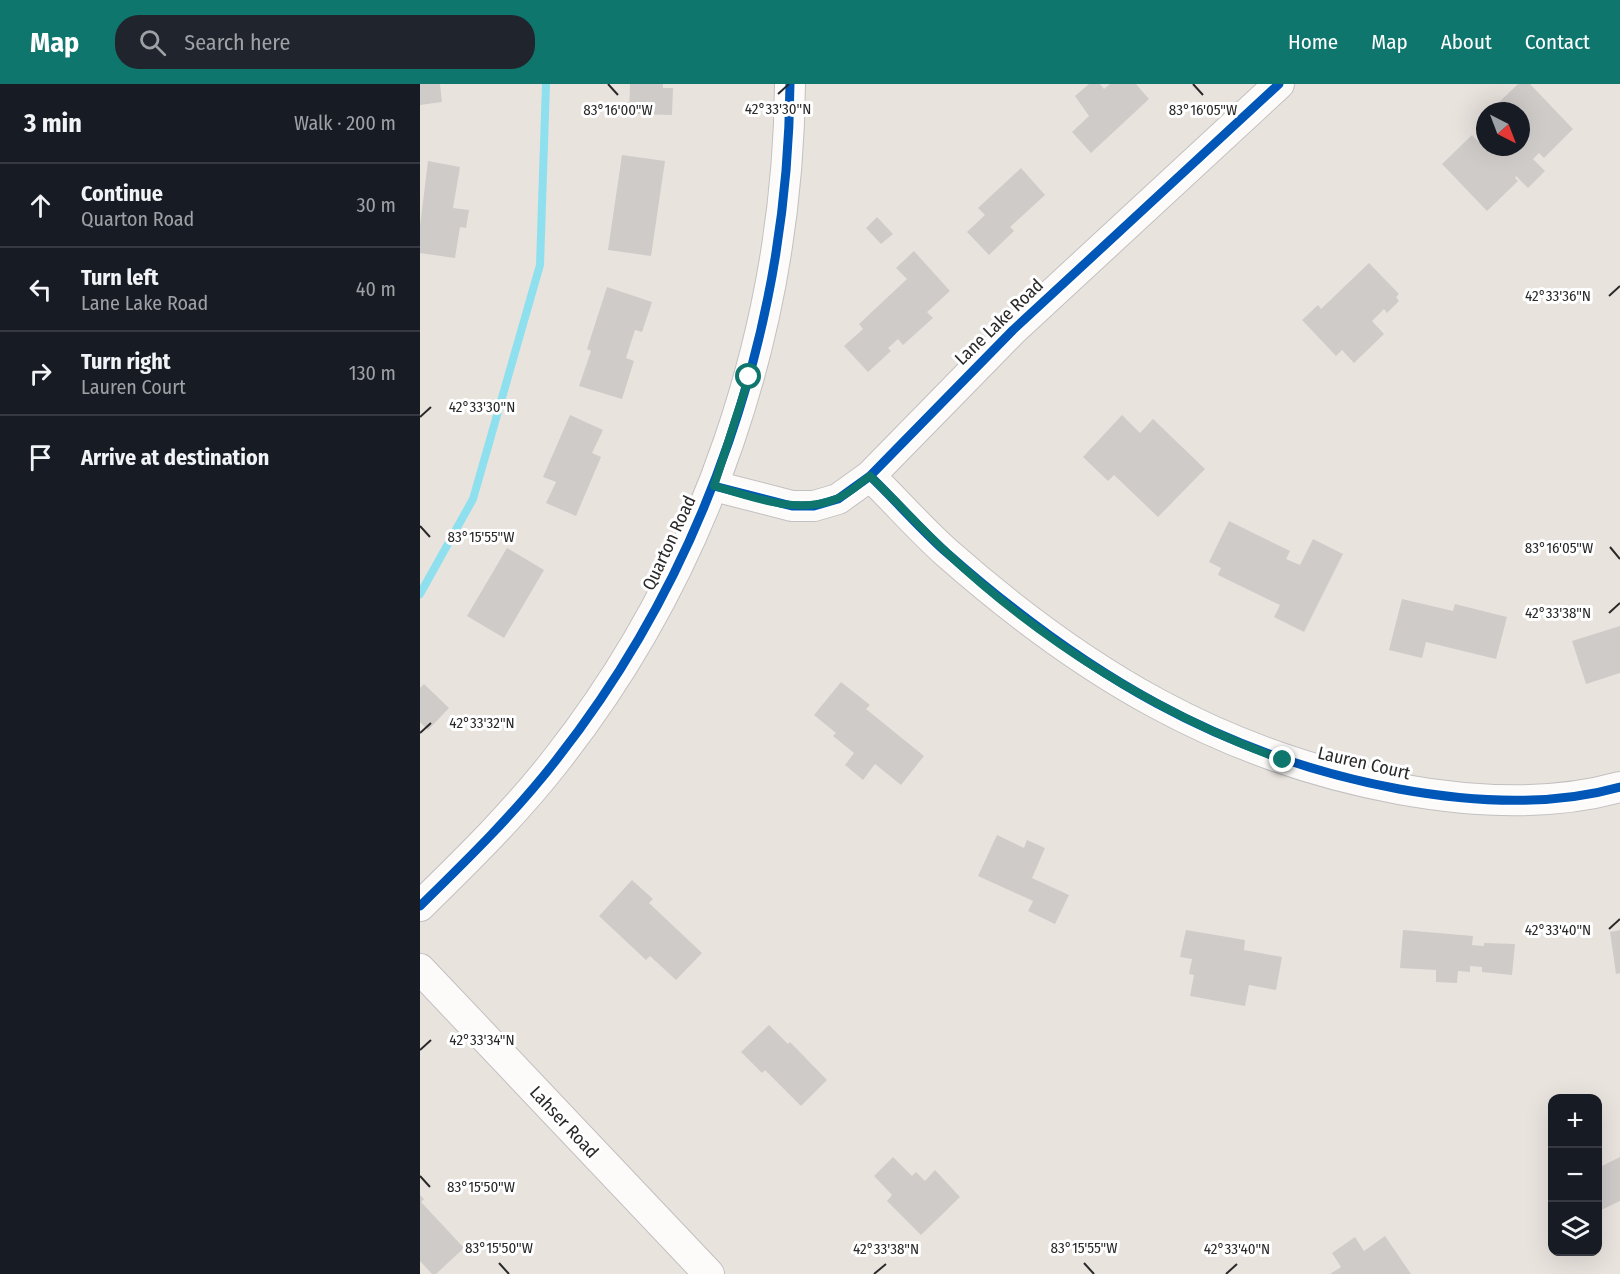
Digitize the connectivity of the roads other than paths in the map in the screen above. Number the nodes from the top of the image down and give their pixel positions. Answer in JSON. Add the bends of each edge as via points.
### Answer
{"nodes":[{"id":1,"x":790,"y":84,"type":"edge"},
{"id":2,"x":1279,"y":84,"type":"edge"},
{"id":3,"x":870,"y":476,"type":"junction"},
{"id":4,"x":714,"y":486,"type":"junction"},
{"id":5,"x":1620,"y":787,"type":"edge"},
{"id":6,"x":420,"y":906,"type":"edge"},
{"id":7,"x":420,"y":969,"type":"edge"},
{"id":8,"x":709,"y":1274,"type":"edge"}],
"edges":[{"from":1,"to":4,"type":"street","name":"Quarton Road","via":[[779,238],[749,377]]},
{"from":2,"to":3,"type":"street","name":"Lane Lake Road","via":[[1013,330]]},
{"from":3,"to":4,"type":"street","name":"Lane Lake Road","via":[[838,499],[814,506],[776,503]]},
{"from":3,"to":5,"type":"street","name":"Lauren Court","via":[[945,551],[1056,641],[1162,708],[1241,745],[1355,781],[1464,799],[1533,800]]},
{"from":4,"to":6,"type":"street","name":"Quarton Road","via":[[671,581],[597,705],[512,813]]},
{"from":7,"to":8,"type":"street","name":"Lahser Road"}]}
